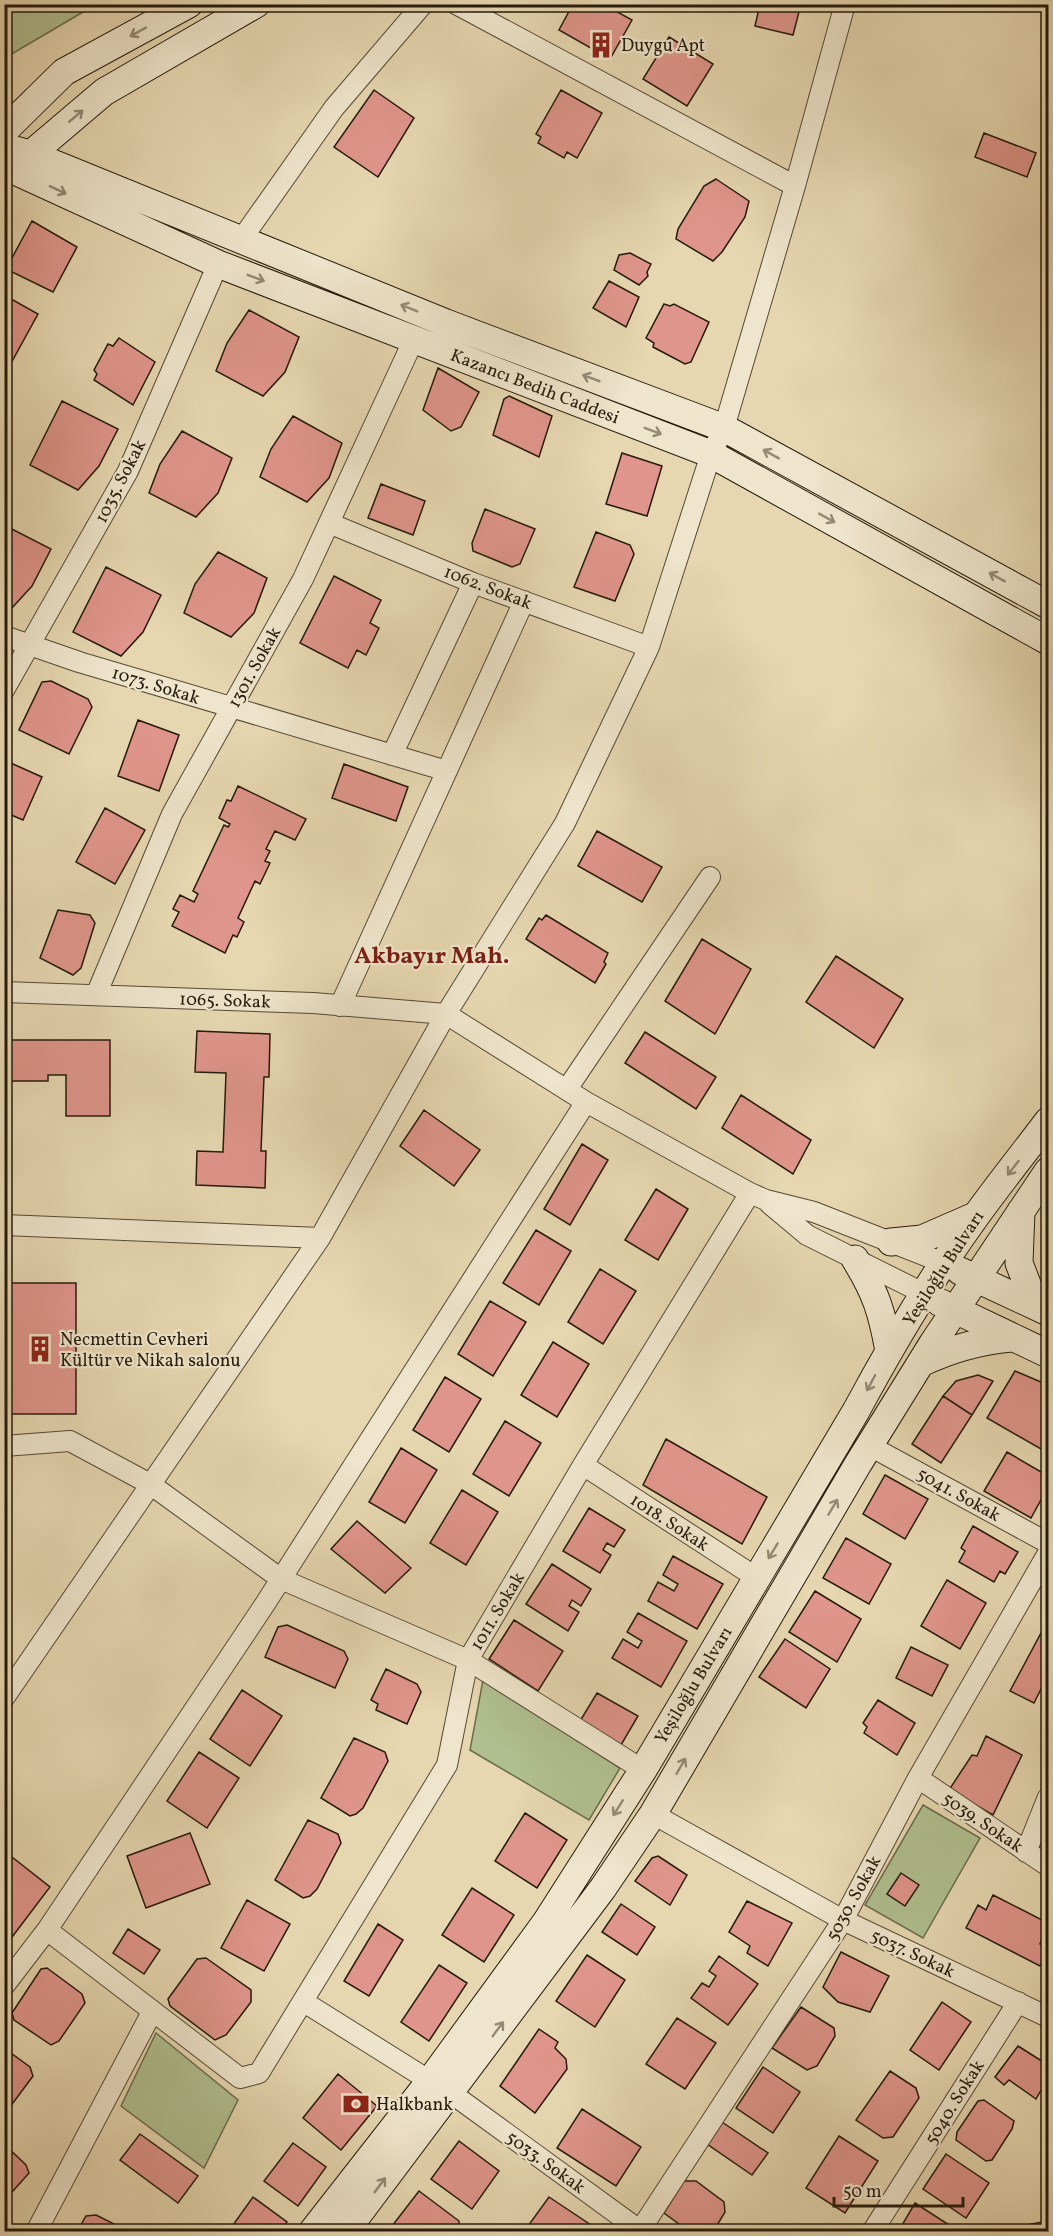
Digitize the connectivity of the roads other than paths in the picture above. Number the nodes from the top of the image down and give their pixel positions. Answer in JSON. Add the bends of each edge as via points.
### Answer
{"nodes":[{"id":1,"x":189,"y":4,"type":"edge"},
{"id":2,"x":256,"y":4,"type":"edge"},
{"id":3,"x":423,"y":4,"type":"edge"},
{"id":4,"x":456,"y":4,"type":"edge"},
{"id":5,"x":845,"y":4,"type":"edge"},
{"id":6,"x":4,"y":131,"type":"edge"},
{"id":7,"x":11,"y":165,"type":"edge"},
{"id":8,"x":795,"y":186,"type":"junction"},
{"id":9,"x":241,"y":240,"type":"junction"},
{"id":10,"x":218,"y":264,"type":"junction"},
{"id":11,"x":414,"y":339,"type":"junction"},
{"id":12,"x":724,"y":428,"type":"junction"},
{"id":13,"x":711,"y":454,"type":"junction"},
{"id":14,"x":329,"y":523,"type":"junction"},
{"id":15,"x":473,"y":583,"type":"junction"},
{"id":16,"x":524,"y":601,"type":"junction"},
{"id":17,"x":1048,"y":605,"type":"edge"},
{"id":18,"x":4,"y":636,"type":"edge"},
{"id":19,"x":1048,"y":641,"type":"edge"},
{"id":20,"x":30,"y":645,"type":"junction"},
{"id":21,"x":649,"y":647,"type":"junction"},
{"id":22,"x":4,"y":690,"type":"edge"},
{"id":23,"x":231,"y":708,"type":"junction"},
{"id":24,"x":392,"y":755,"type":"junction"},
{"id":25,"x":447,"y":771,"type":"junction"},
{"id":26,"x":710,"y":877,"type":"dead end"},
{"id":27,"x":4,"y":992,"type":"edge"},
{"id":28,"x":96,"y":996,"type":"junction"},
{"id":29,"x":340,"y":1005,"type":"junction"},
{"id":30,"x":446,"y":1014,"type":"junction"},
{"id":31,"x":567,"y":1089,"type":"junction"},
{"id":32,"x":586,"y":1102,"type":"junction"},
{"id":33,"x":1048,"y":1121,"type":"edge"},
{"id":34,"x":1048,"y":1171,"type":"edge"},
{"id":35,"x":758,"y":1197,"type":"junction"},
{"id":36,"x":1021,"y":1211,"type":"junction"},
{"id":37,"x":976,"y":1215,"type":"junction"},
{"id":38,"x":4,"y":1225,"type":"edge"},
{"id":39,"x":320,"y":1238,"type":"junction"},
{"id":40,"x":891,"y":1242,"type":"junction"},
{"id":41,"x":855,"y":1259,"type":"junction"},
{"id":42,"x":944,"y":1263,"type":"junction"},
{"id":43,"x":975,"y":1279,"type":"junction"},
{"id":44,"x":925,"y":1294,"type":"junction"},
{"id":45,"x":955,"y":1310,"type":"junction"},
{"id":46,"x":1048,"y":1312,"type":"edge"},
{"id":47,"x":1011,"y":1338,"type":"junction"},
{"id":48,"x":889,"y":1351,"type":"junction"},
{"id":49,"x":1048,"y":1353,"type":"edge"},
{"id":50,"x":921,"y":1363,"type":"junction"},
{"id":51,"x":4,"y":1446,"type":"edge"},
{"id":52,"x":870,"y":1446,"type":"junction"},
{"id":53,"x":583,"y":1465,"type":"junction"},
{"id":54,"x":150,"y":1484,"type":"junction"},
{"id":55,"x":1048,"y":1543,"type":"edge"},
{"id":56,"x":1048,"y":1553,"type":"edge"},
{"id":57,"x":757,"y":1578,"type":"junction"},
{"id":58,"x":281,"y":1579,"type":"junction"},
{"id":59,"x":468,"y":1660,"type":"junction"},
{"id":60,"x":4,"y":1698,"type":"edge"},
{"id":61,"x":643,"y":1770,"type":"junction"},
{"id":62,"x":918,"y":1778,"type":"junction"},
{"id":63,"x":1048,"y":1797,"type":"edge"},
{"id":64,"x":653,"y":1814,"type":"junction"},
{"id":65,"x":1026,"y":1852,"type":"junction"},
{"id":66,"x":1048,"y":1866,"type":"edge"},
{"id":67,"x":843,"y":1920,"type":"junction"},
{"id":68,"x":47,"y":1930,"type":"junction"},
{"id":69,"x":4,"y":1986,"type":"edge"},
{"id":70,"x":304,"y":2002,"type":"junction"},
{"id":71,"x":1018,"y":2002,"type":"junction"},
{"id":72,"x":152,"y":2012,"type":"junction"},
{"id":73,"x":1048,"y":2017,"type":"edge"},
{"id":74,"x":441,"y":2087,"type":"junction"},
{"id":75,"x":640,"y":2231,"type":"edge"},
{"id":76,"x":36,"y":2232,"type":"edge"},
{"id":77,"x":312,"y":2232,"type":"edge"},
{"id":78,"x":345,"y":2232,"type":"edge"},
{"id":79,"x":872,"y":2232,"type":"edge"}],
"edges":[{"from":1,"to":6,"type":"main road","one_way":true,"via":[[64,72]]},
{"from":7,"to":2,"type":"main road","one_way":true,"via":[[104,92]]},
{"from":3,"to":9,"type":"street","via":[[334,108]]},
{"from":4,"to":8,"type":"street"},
{"from":5,"to":8,"type":"street"},
{"from":7,"to":9,"type":"main road","name":"Kazancı Bedih Caddesi"},
{"from":7,"to":10,"type":"main road","name":"Kazancı Bedih Caddesi","one_way":true},
{"from":8,"to":12,"type":"street"},
{"from":12,"to":9,"type":"main road","name":"Kazancı Bedih Caddesi","one_way":true},
{"from":10,"to":11,"type":"main road","name":"Kazancı Bedih Caddesi","one_way":true},
{"from":10,"to":20,"type":"street","name":"1035. Sokak","via":[[128,471]]},
{"from":11,"to":13,"type":"main road","name":"Kazancı Bedih Caddesi","one_way":true},
{"from":11,"to":14,"type":"street","name":"1301. Sokak"},
{"from":12,"to":13,"type":"street"},
{"from":17,"to":12,"type":"main road","name":"Kazancı Bedih Caddesi","one_way":true},
{"from":13,"to":19,"type":"main road","name":"Kazancı Bedih Caddesi","one_way":true},
{"from":13,"to":21,"type":"street"},
{"from":14,"to":15,"type":"street","name":"1062. Sokak"},
{"from":14,"to":23,"type":"street","name":"1301. Sokak","via":[[303,579]]},
{"from":15,"to":16,"type":"street","name":"1062. Sokak"},
{"from":15,"to":24,"type":"street"},
{"from":16,"to":21,"type":"street","name":"1062. Sokak"},
{"from":16,"to":25,"type":"street"},
{"from":18,"to":20,"type":"street","name":"1073. Sokak"},
{"from":20,"to":22,"type":"street","name":"1035. Sokak"},
{"from":20,"to":23,"type":"street","name":"1073. Sokak"},
{"from":21,"to":30,"type":"street","via":[[565,824]]},
{"from":23,"to":24,"type":"street","name":"1073. Sokak"},
{"from":23,"to":28,"type":"street","name":"1301. Sokak","via":[[172,814]]},
{"from":24,"to":25,"type":"street","name":"1073. Sokak"},
{"from":25,"to":29,"type":"street"},
{"from":26,"to":31,"type":"street"},
{"from":27,"to":28,"type":"street","name":"1065. Sokak"},
{"from":28,"to":29,"type":"street","name":"1065. Sokak"},
{"from":29,"to":30,"type":"street","name":"1065. Sokak"},
{"from":30,"to":31,"type":"street"},
{"from":30,"to":39,"type":"street"},
{"from":31,"to":32,"type":"street"},
{"from":32,"to":35,"type":"street"},
{"from":32,"to":58,"type":"street"},
{"from":33,"to":37,"type":"main road","name":"Yeşiloğlu Bulvarı","one_way":true},
{"from":34,"to":36,"type":"main road","name":"Yeşiloğlu Bulvarı"},
{"from":35,"to":40,"type":"street","via":[[814,1212]]},
{"from":35,"to":41,"type":"street","via":[[807,1235]]},
{"from":35,"to":53,"type":"street","name":"1011. Sokak"},
{"from":36,"to":43,"type":"main road","name":"Yeşiloğlu Bulvarı"},
{"from":36,"to":46,"type":"main road","via":[[1019,1263],[1029,1289]]},
{"from":37,"to":40,"type":"main road","via":[[922,1239]]},
{"from":37,"to":42,"type":"main road","name":"Yeşiloğlu Bulvarı"},
{"from":38,"to":39,"type":"street"},
{"from":39,"to":54,"type":"street"},
{"from":40,"to":42,"type":"street"},
{"from":41,"to":44,"type":"street"},
{"from":41,"to":48,"type":"main road","via":[[873,1287]]},
{"from":42,"to":43,"type":"main road"},
{"from":42,"to":44,"type":"main road","name":"Yeşiloğlu Bulvarı"},
{"from":43,"to":45,"type":"main road","name":"Yeşiloğlu Bulvarı"},
{"from":43,"to":46,"type":"main road"},
{"from":44,"to":45,"type":"main road"},
{"from":44,"to":48,"type":"main road","name":"Yeşiloğlu Bulvarı"},
{"from":45,"to":47,"type":"main road"},
{"from":45,"to":50,"type":"main road","name":"Yeşiloğlu Bulvarı"},
{"from":47,"to":49,"type":"main road"},
{"from":47,"to":50,"type":"main road","via":[[966,1345]]},
{"from":48,"to":57,"type":"main road","name":"Yeşiloğlu Bulvarı","one_way":true},
{"from":50,"to":52,"type":"main road","name":"Yeşiloğlu Bulvarı"},
{"from":51,"to":54,"type":"street","via":[[70,1441]]},
{"from":52,"to":55,"type":"street","name":"5041. Sokak"},
{"from":64,"to":52,"type":"main road","name":"Yeşiloğlu Bulvarı","one_way":true},
{"from":53,"to":57,"type":"street","name":"1018. Sokak"},
{"from":53,"to":59,"type":"street","name":"1011. Sokak"},
{"from":54,"to":58,"type":"street"},
{"from":54,"to":60,"type":"street"},
{"from":56,"to":62,"type":"street","name":"5030. Sokak"},
{"from":57,"to":61,"type":"main road","name":"Yeşiloğlu Bulvarı"},
{"from":58,"to":59,"type":"street"},
{"from":58,"to":68,"type":"street"},
{"from":59,"to":61,"type":"street"},
{"from":59,"to":70,"type":"street","name":"1011. Sokak","via":[[447,1765]]},
{"from":61,"to":74,"type":"main road","name":"Yeşiloğlu Bulvarı","one_way":true},
{"from":62,"to":65,"type":"street","name":"5039. Sokak"},
{"from":62,"to":67,"type":"street","name":"5030. Sokak"},
{"from":63,"to":65,"type":"street"},
{"from":64,"to":67,"type":"street","name":"5037. Sokak"},
{"from":74,"to":64,"type":"main road","name":"Yeşiloğlu Bulvarı","one_way":true,"via":[[603,1888]]},
{"from":65,"to":66,"type":"street","name":"5039. Sokak"},
{"from":67,"to":71,"type":"street","name":"5037. Sokak"},
{"from":67,"to":75,"type":"street","name":"5030. Sokak"},
{"from":68,"to":69,"type":"street"},
{"from":68,"to":72,"type":"street"},
{"from":70,"to":72,"type":"street","name":"1011. Sokak","via":[[259,2073],[240,2078]]},
{"from":70,"to":74,"type":"street","name":"5033. Sokak"},
{"from":71,"to":73,"type":"street","name":"5037. Sokak"},
{"from":71,"to":79,"type":"street","name":"5040. Sokak"},
{"from":72,"to":76,"type":"street"},
{"from":74,"to":75,"type":"street","name":"5033. Sokak"},
{"from":74,"to":77,"type":"main road","name":"Yeşiloğlu Bulvarı"},
{"from":78,"to":74,"type":"main road","name":"Yeşiloğlu Bulvarı","one_way":true}]}
